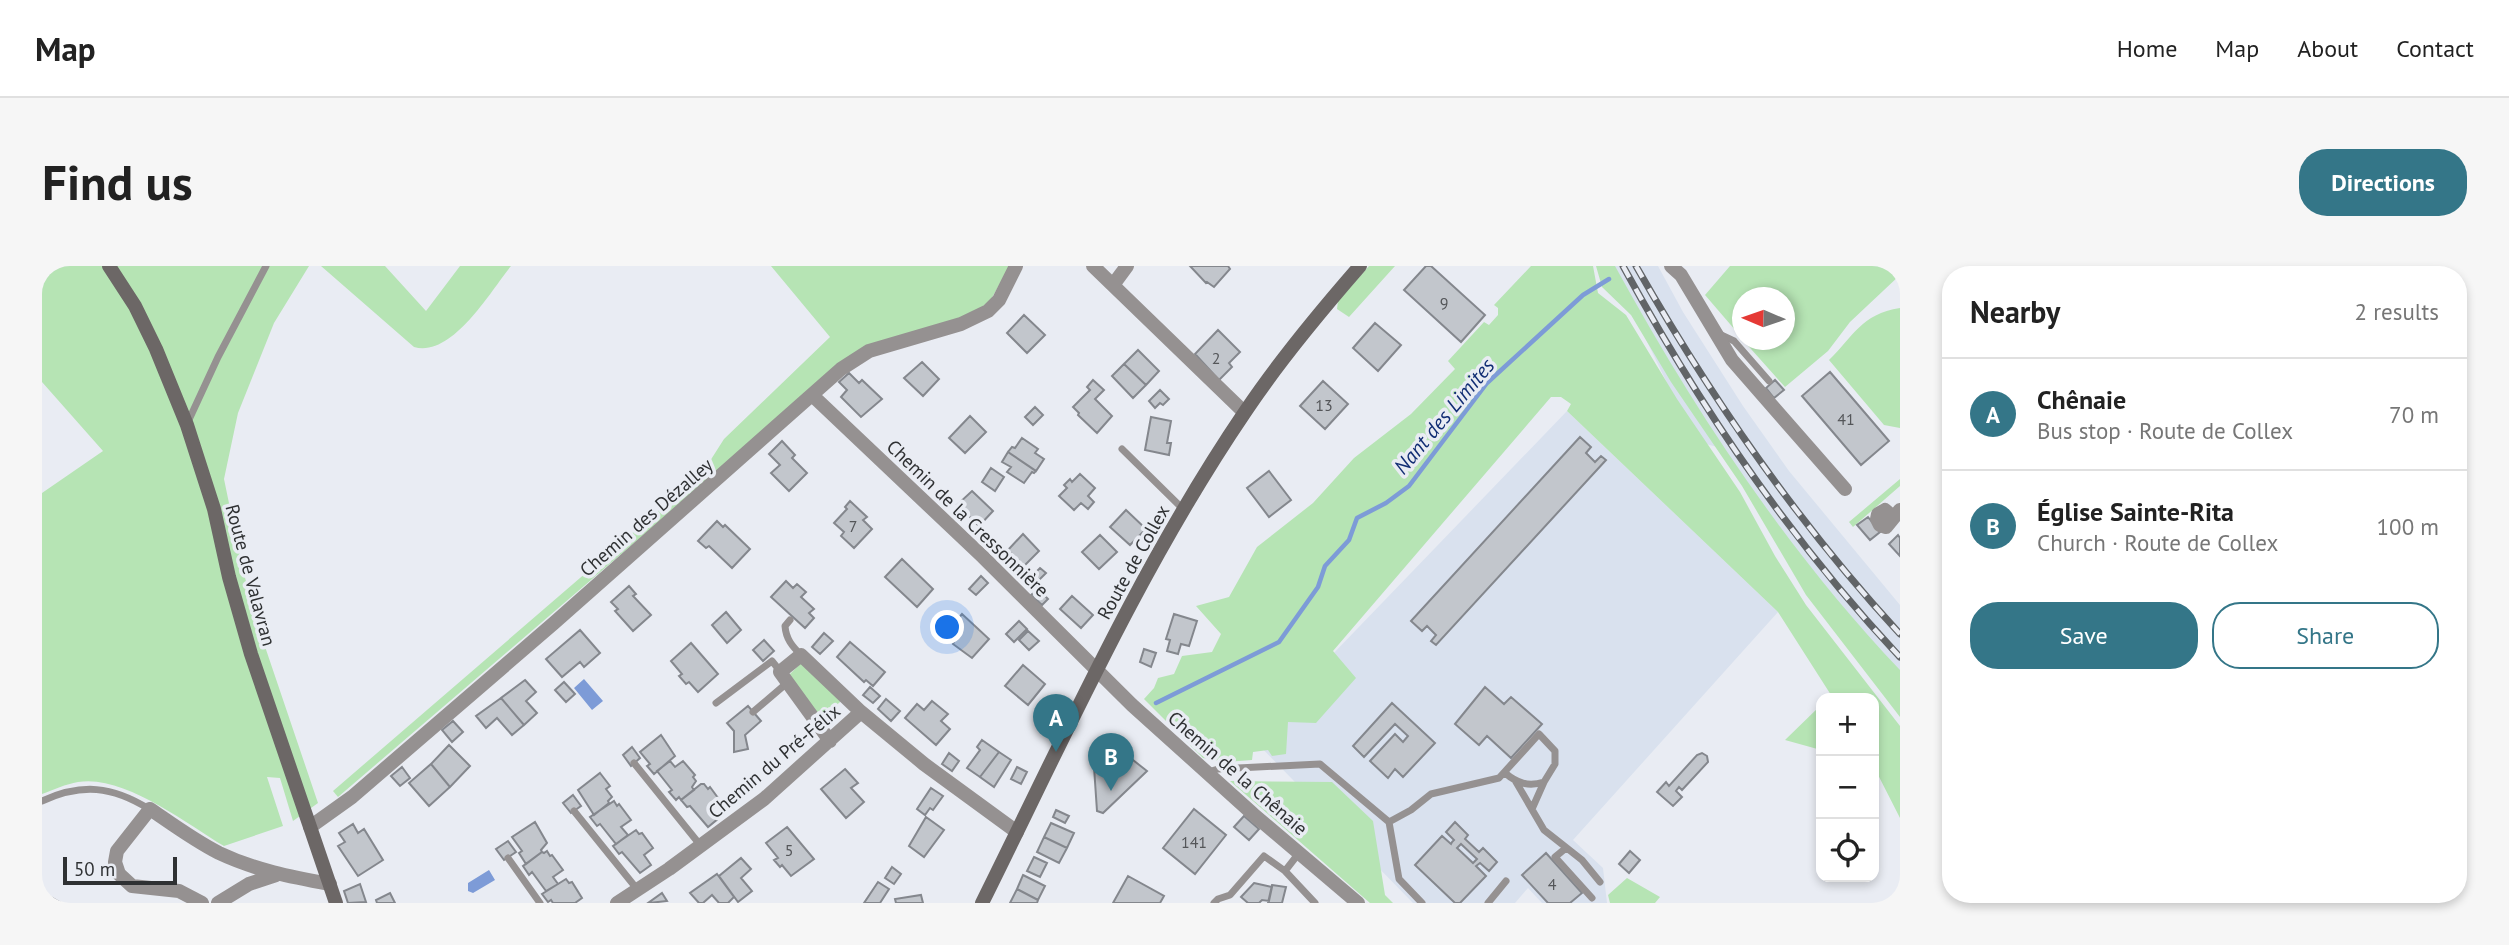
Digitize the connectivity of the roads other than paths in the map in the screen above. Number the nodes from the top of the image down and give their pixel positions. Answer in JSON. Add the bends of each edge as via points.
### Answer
{"nodes":[{"id":1,"x":109,"y":266,"type":"edge"},
{"id":2,"x":266,"y":266,"type":"edge"},
{"id":3,"x":1016,"y":266,"type":"edge"},
{"id":4,"x":1093,"y":266,"type":"edge"},
{"id":5,"x":1127,"y":266,"type":"edge"},
{"id":6,"x":1360,"y":266,"type":"edge"},
{"id":7,"x":1671,"y":266,"type":"edge"},
{"id":8,"x":1113,"y":285,"type":"junction"},
{"id":9,"x":1715,"y":332,"type":"junction"},
{"id":10,"x":1769,"y":381,"type":"dead end"},
{"id":11,"x":812,"y":395,"type":"junction"},
{"id":12,"x":1244,"y":412,"type":"junction"},
{"id":13,"x":187,"y":425,"type":"junction"},
{"id":14,"x":1122,"y":449,"type":"dead end"},
{"id":15,"x":1845,"y":489,"type":"dead end"},
{"id":16,"x":1185,"y":510,"type":"junction"},
{"id":17,"x":790,"y":620,"type":"dead end"},
{"id":18,"x":801,"y":655,"type":"junction"},
{"id":19,"x":1096,"y":669,"type":"junction"},
{"id":20,"x":784,"y":677,"type":"junction"},
{"id":21,"x":716,"y":703,"type":"dead end"},
{"id":22,"x":753,"y":712,"type":"dead end"},
{"id":23,"x":861,"y":712,"type":"junction"},
{"id":24,"x":830,"y":741,"type":"junction"},
{"id":25,"x":634,"y":763,"type":"dead end"},
{"id":26,"x":1207,"y":772,"type":"junction"},
{"id":27,"x":1505,"y":773,"type":"junction"},
{"id":28,"x":1515,"y":781,"type":"junction"},
{"id":29,"x":1544,"y":782,"type":"junction"},
{"id":30,"x":42,"y":801,"type":"edge"},
{"id":31,"x":150,"y":809,"type":"junction"},
{"id":32,"x":1532,"y":809,"type":"junction"},
{"id":33,"x":574,"y":811,"type":"dead end"},
{"id":34,"x":1389,"y":822,"type":"junction"},
{"id":35,"x":310,"y":827,"type":"junction"},
{"id":36,"x":1017,"y":832,"type":"junction"},
{"id":37,"x":701,"y":846,"type":"junction"},
{"id":38,"x":1566,"y":848,"type":"junction"},
{"id":39,"x":1299,"y":853,"type":"junction"},
{"id":40,"x":508,"y":858,"type":"dead end"},
{"id":41,"x":1285,"y":871,"type":"junction"},
{"id":42,"x":278,"y":874,"type":"junction"},
{"id":43,"x":1506,"y":881,"type":"dead end"},
{"id":44,"x":1600,"y":882,"type":"dead end"},
{"id":45,"x":330,"y":884,"type":"junction"},
{"id":46,"x":638,"y":890,"type":"junction"},
{"id":47,"x":1592,"y":898,"type":"dead end"},
{"id":48,"x":202,"y":903,"type":"edge"},
{"id":49,"x":218,"y":903,"type":"edge"},
{"id":50,"x":336,"y":903,"type":"edge"},
{"id":51,"x":540,"y":903,"type":"edge"},
{"id":52,"x":617,"y":903,"type":"edge"},
{"id":53,"x":982,"y":903,"type":"edge"},
{"id":54,"x":1214,"y":903,"type":"edge"},
{"id":55,"x":1315,"y":903,"type":"edge"},
{"id":56,"x":1358,"y":903,"type":"edge"},
{"id":57,"x":1422,"y":903,"type":"edge"},
{"id":58,"x":1488,"y":903,"type":"edge"}],
"edges":[{"from":1,"to":13,"type":"street","name":"Route de Valavran","via":[[156,348]]},
{"from":2,"to":13,"type":"lane"},
{"from":3,"to":11,"type":"street","name":"Chemin des Dézalley","via":[[989,311],[869,351]]},
{"from":4,"to":8,"type":"street"},
{"from":5,"to":8,"type":"street"},
{"from":6,"to":12,"type":"street","name":"Route de Collex"},
{"from":7,"to":9,"type":"street"},
{"from":8,"to":12,"type":"street"},
{"from":9,"to":10,"type":"lane","via":[[1734,341]]},
{"from":9,"to":15,"type":"street","via":[[1732,360]]},
{"from":11,"to":19,"type":"street","name":"Chemin de la Cressonnière"},
{"from":11,"to":35,"type":"street","name":"Chemin des Dézalley","via":[[352,797]]},
{"from":12,"to":16,"type":"street","name":"Route de Collex"},
{"from":13,"to":35,"type":"street","name":"Route de Valavran","via":[[251,654]]},
{"from":14,"to":16,"type":"lane"},
{"from":16,"to":19,"type":"street","name":"Route de Collex"},
{"from":17,"to":18,"type":"lane","via":[[786,634]]},
{"from":18,"to":20,"type":"street"},
{"from":18,"to":23,"type":"street"},
{"from":19,"to":26,"type":"street","name":"Chemin de la Chênaie"},
{"from":19,"to":36,"type":"street","name":"Route de Collex"},
{"from":20,"to":21,"type":"lane","via":[[772,661]]},
{"from":20,"to":22,"type":"lane"},
{"from":20,"to":24,"type":"street"},
{"from":23,"to":24,"type":"street","name":"Chemin du Pré-Félix"},
{"from":23,"to":36,"type":"street","name":"Chemin du Pré-Félix"},
{"from":24,"to":37,"type":"street","name":"Chemin du Pré-Félix"},
{"from":25,"to":37,"type":"lane"},
{"from":26,"to":34,"type":"lane","via":[[1320,764]]},
{"from":26,"to":39,"type":"street","name":"Chemin de la Chênaie"},
{"from":27,"to":28,"type":"lane"},
{"from":27,"to":29,"type":"lane","via":[[1539,734],[1556,755]]},
{"from":27,"to":34,"type":"lane","via":[[1487,782],[1431,793]]},
{"from":28,"to":29,"type":"lane"},
{"from":28,"to":32,"type":"lane"},
{"from":29,"to":32,"type":"lane"},
{"from":30,"to":31,"type":"lane","via":[[96,789],[121,793]]},
{"from":31,"to":42,"type":"street","via":[[218,852]]},
{"from":31,"to":48,"type":"street","via":[[117,851],[119,874],[132,886],[178,891]]},
{"from":32,"to":38,"type":"lane","via":[[1544,830]]},
{"from":33,"to":46,"type":"lane"},
{"from":34,"to":57,"type":"lane","via":[[1399,879]]},
{"from":35,"to":45,"type":"street","name":"Route de Valavran"},
{"from":36,"to":53,"type":"street","name":"Route de Collex"},
{"from":37,"to":46,"type":"street","name":"Chemin du Pré-Félix"},
{"from":38,"to":44,"type":"lane","via":[[1590,867]]},
{"from":38,"to":47,"type":"lane","via":[[1555,857]]},
{"from":39,"to":41,"type":"lane"},
{"from":39,"to":56,"type":"street","name":"Chemin de la Chênaie"},
{"from":40,"to":51,"type":"lane"},
{"from":41,"to":54,"type":"lane","via":[[1264,856],[1230,895]]},
{"from":41,"to":55,"type":"lane"},
{"from":42,"to":45,"type":"street"},
{"from":42,"to":49,"type":"street","via":[[249,884]]},
{"from":43,"to":58,"type":"lane"},
{"from":45,"to":50,"type":"street","name":"Route de Valavran"},
{"from":46,"to":52,"type":"street","name":"Chemin du Pré-Félix"}]}
